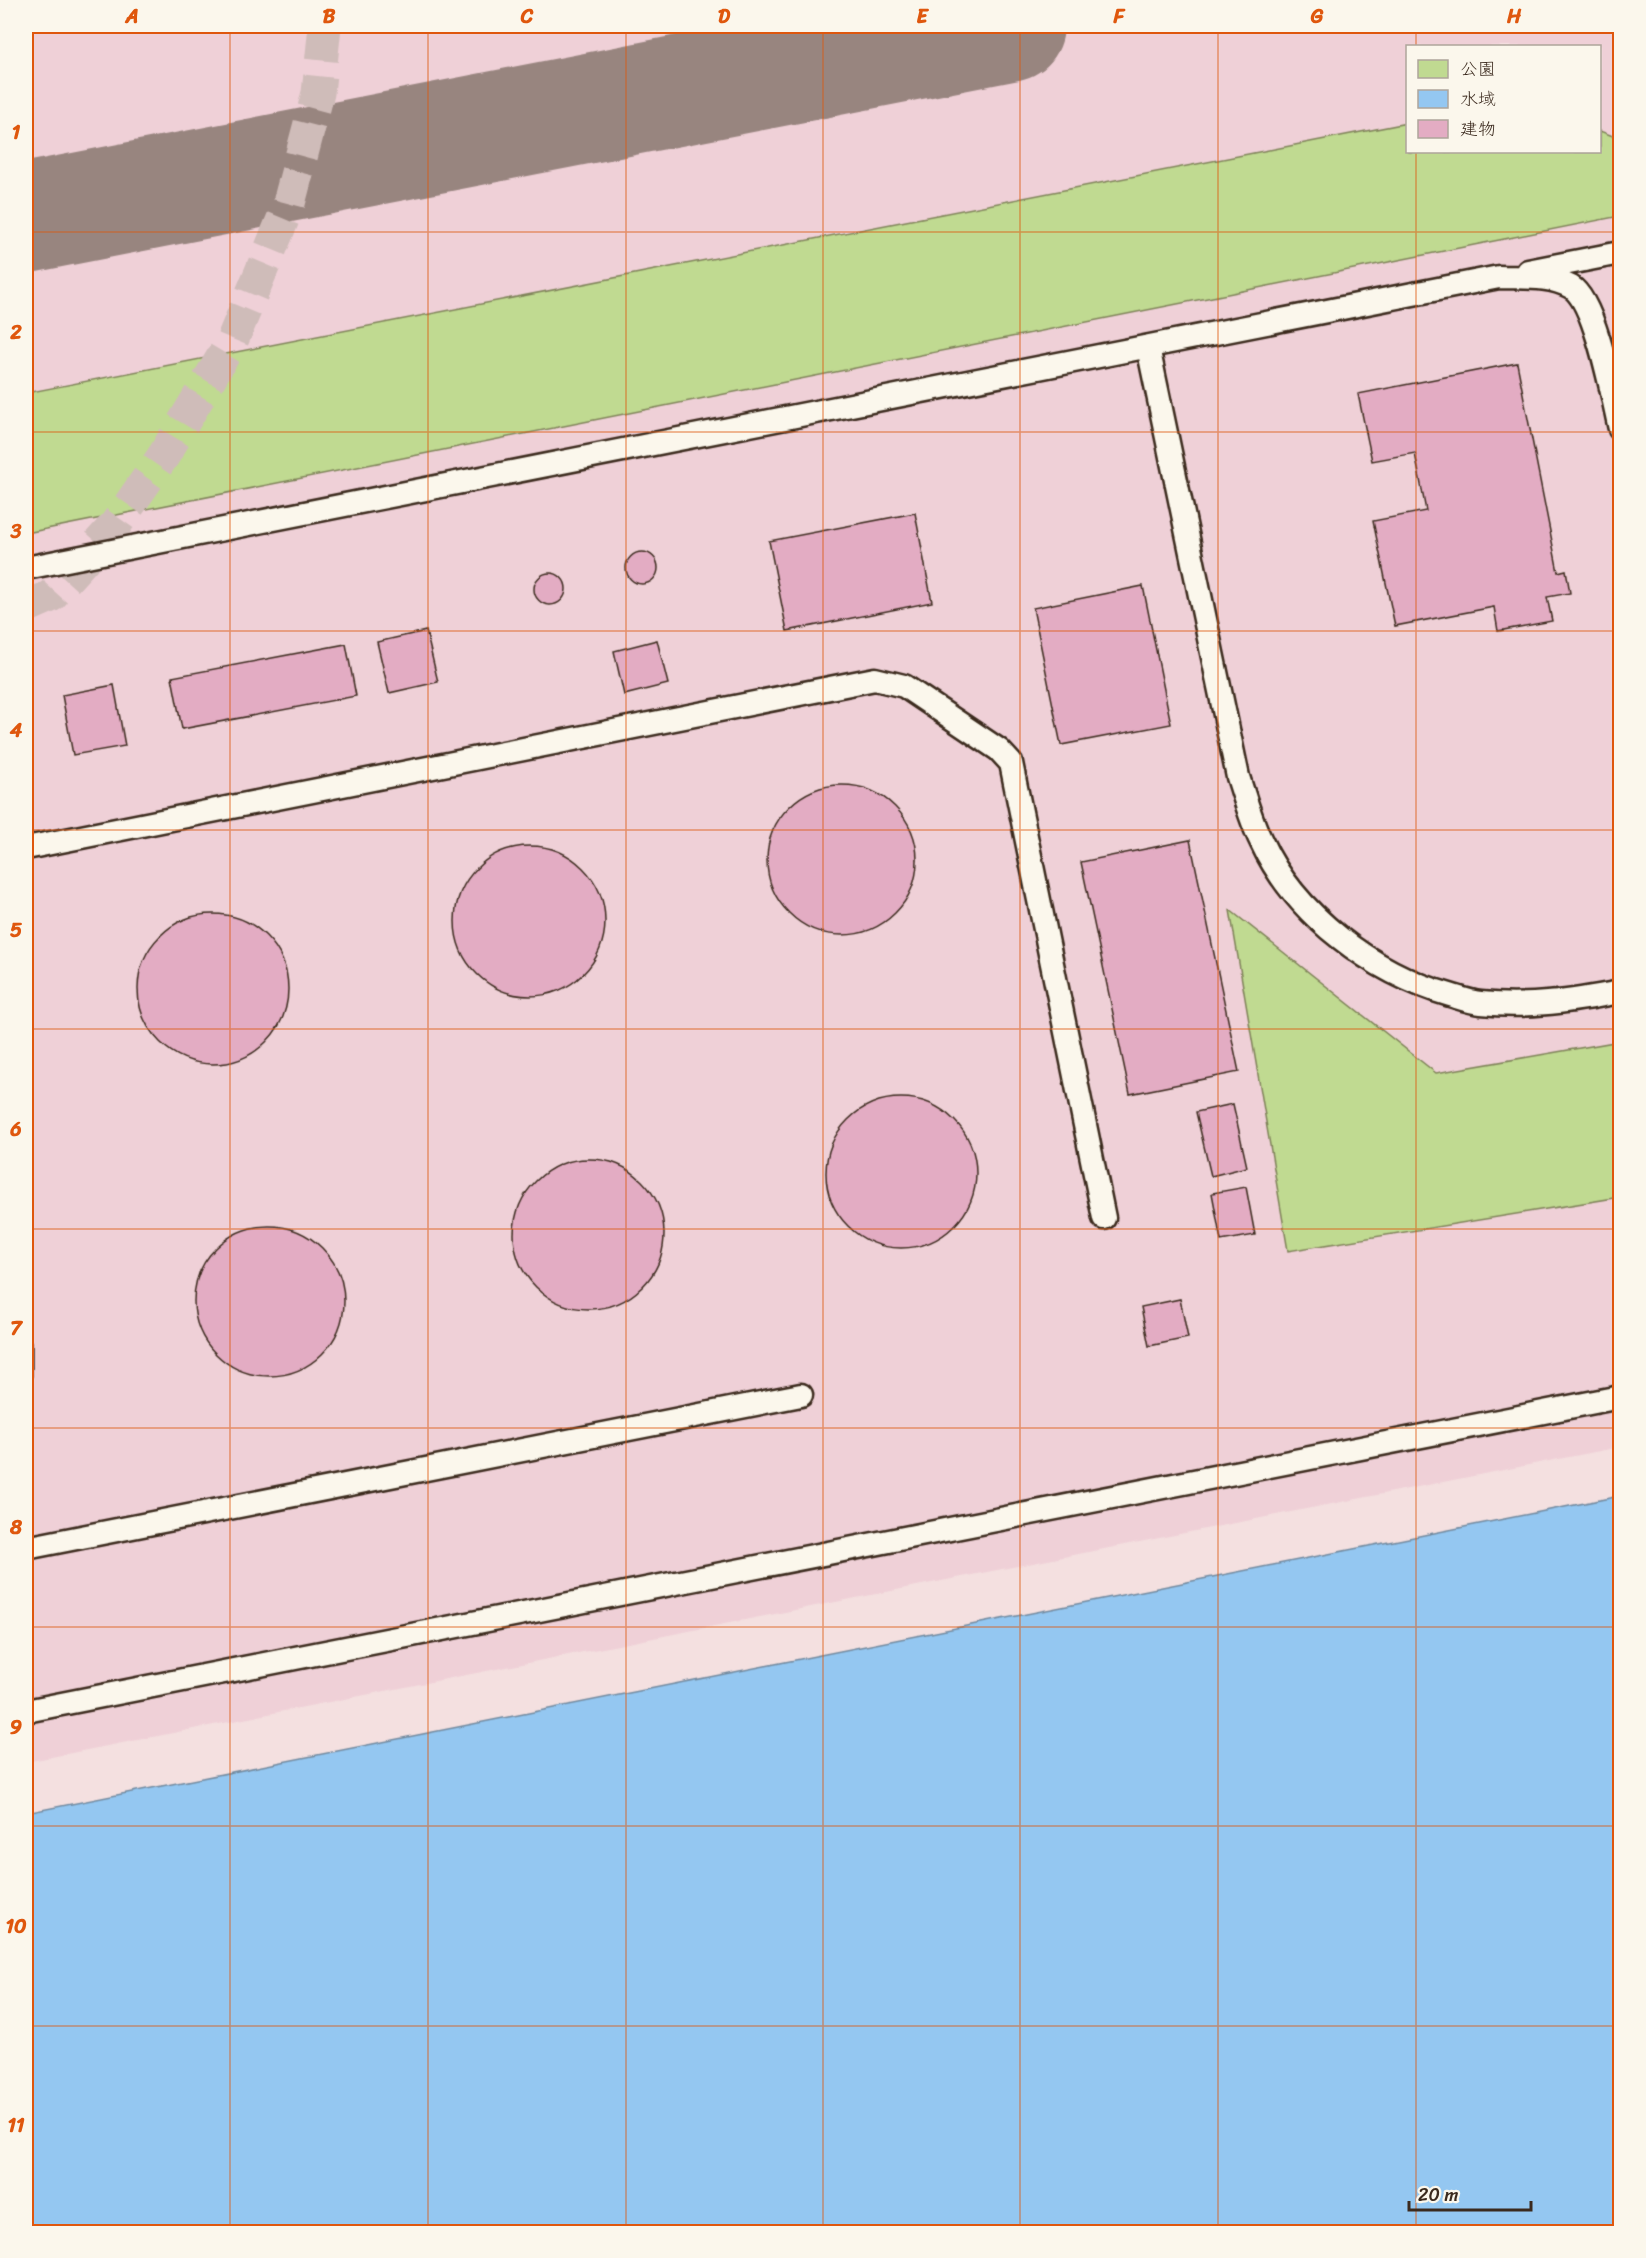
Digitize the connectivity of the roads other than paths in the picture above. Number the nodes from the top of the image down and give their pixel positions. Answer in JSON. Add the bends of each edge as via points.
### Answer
{"nodes":[{"id":1,"x":1620,"y":254,"type":"edge"},
{"id":2,"x":1498,"y":277,"type":"junction"},
{"id":3,"x":1148,"y":347,"type":"junction"},
{"id":4,"x":1620,"y":429,"type":"edge"},
{"id":5,"x":26,"y":568,"type":"edge"},
{"id":6,"x":26,"y":848,"type":"edge"},
{"id":7,"x":1620,"y":992,"type":"edge"},
{"id":8,"x":1104,"y":1218,"type":"dead end"},
{"id":9,"x":801,"y":1395,"type":"dead end"},
{"id":10,"x":1620,"y":1396,"type":"edge"},
{"id":11,"x":26,"y":1548,"type":"edge"},
{"id":12,"x":26,"y":1711,"type":"edge"}],
"edges":[{"from":1,"to":2,"type":"lane"},
{"from":2,"to":3,"type":"lane"},
{"from":2,"to":4,"type":"lane","via":[[1546,278],[1572,288],[1588,310],[1597,336]]},
{"from":3,"to":5,"type":"lane"},
{"from":3,"to":7,"type":"lane","via":[[1238,777],[1261,841],[1281,874],[1308,909],[1347,943],[1384,969],[1428,988],[1477,1003],[1518,1006],[1562,1003]]},
{"from":6,"to":8,"type":"lane","via":[[875,679],[904,686],[999,750],[1011,763]]},
{"from":9,"to":11,"type":"lane"},
{"from":10,"to":12,"type":"lane"}]}
